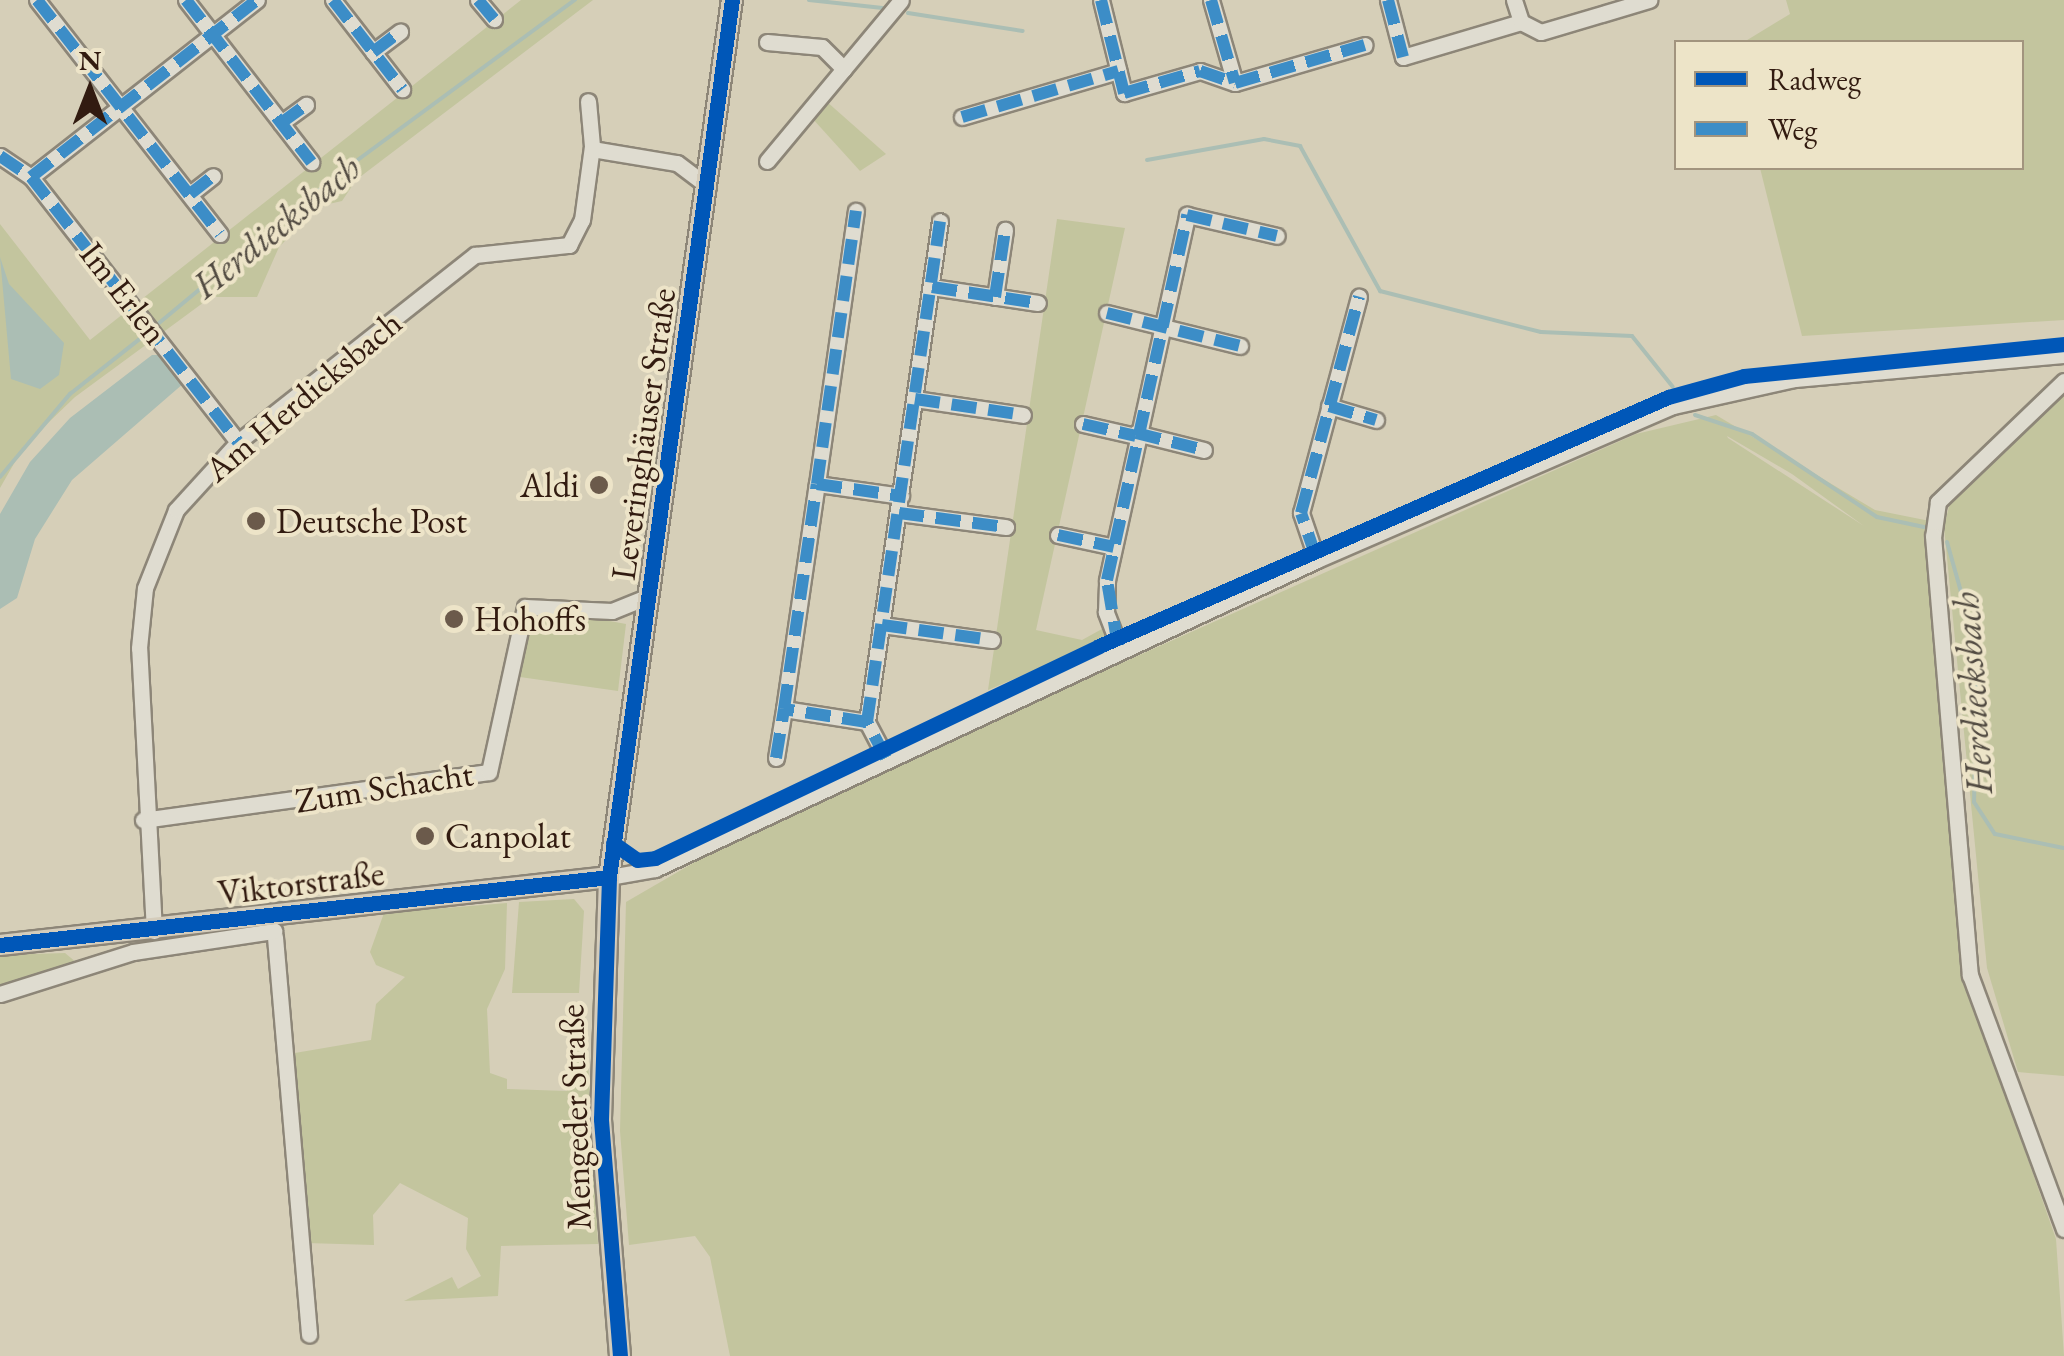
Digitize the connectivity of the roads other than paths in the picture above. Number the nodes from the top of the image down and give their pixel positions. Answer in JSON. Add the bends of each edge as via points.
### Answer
{"nodes":[{"id":1,"x":37,"y":0,"type":"edge"},
{"id":2,"x":186,"y":0,"type":"edge"},
{"id":3,"x":257,"y":0,"type":"edge"},
{"id":4,"x":334,"y":0,"type":"edge"},
{"id":5,"x":478,"y":0,"type":"edge"},
{"id":6,"x":732,"y":0,"type":"edge"},
{"id":7,"x":900,"y":0,"type":"edge"},
{"id":8,"x":1101,"y":0,"type":"edge"},
{"id":9,"x":1210,"y":0,"type":"edge"},
{"id":10,"x":1388,"y":0,"type":"edge"},
{"id":11,"x":1514,"y":0,"type":"edge"},
{"id":12,"x":1649,"y":0,"type":"edge"},
{"id":13,"x":494,"y":19,"type":"dead end"},
{"id":14,"x":1520,"y":22,"type":"junction"},
{"id":15,"x":400,"y":32,"type":"dead end"},
{"id":16,"x":212,"y":34,"type":"junction"},
{"id":17,"x":767,"y":42,"type":"dead end"},
{"id":18,"x":1366,"y":44,"type":"dead end"},
{"id":19,"x":373,"y":52,"type":"junction"},
{"id":20,"x":844,"y":69,"type":"junction"},
{"id":21,"x":1118,"y":70,"type":"junction"},
{"id":22,"x":1235,"y":83,"type":"junction"},
{"id":23,"x":402,"y":90,"type":"dead end"},
{"id":24,"x":588,"y":101,"type":"dead end"},
{"id":25,"x":121,"y":104,"type":"junction"},
{"id":26,"x":306,"y":106,"type":"dead end"},
{"id":27,"x":962,"y":117,"type":"dead end"},
{"id":28,"x":281,"y":123,"type":"junction"},
{"id":29,"x":717,"y":134,"type":"junction"},
{"id":30,"x":592,"y":149,"type":"junction"},
{"id":31,"x":0,"y":156,"type":"edge"},
{"id":32,"x":311,"y":162,"type":"dead end"},
{"id":33,"x":767,"y":162,"type":"dead end"},
{"id":34,"x":677,"y":163,"type":"junction"},
{"id":35,"x":213,"y":176,"type":"dead end"},
{"id":36,"x":31,"y":177,"type":"junction"},
{"id":37,"x":710,"y":188,"type":"junction"},
{"id":38,"x":190,"y":194,"type":"junction"},
{"id":39,"x":856,"y":210,"type":"dead end"},
{"id":40,"x":940,"y":221,"type":"dead end"},
{"id":41,"x":1005,"y":230,"type":"dead end"},
{"id":42,"x":220,"y":234,"type":"dead end"},
{"id":43,"x":1277,"y":236,"type":"dead end"},
{"id":44,"x":932,"y":287,"type":"junction"},
{"id":45,"x":995,"y":297,"type":"junction"},
{"id":46,"x":1359,"y":297,"type":"dead end"},
{"id":47,"x":1038,"y":304,"type":"dead end"},
{"id":48,"x":1106,"y":313,"type":"dead end"},
{"id":49,"x":1160,"y":326,"type":"junction"},
{"id":50,"x":1240,"y":346,"type":"dead end"},
{"id":51,"x":2064,"y":355,"type":"edge"},
{"id":52,"x":2064,"y":381,"type":"edge"},
{"id":53,"x":916,"y":399,"type":"junction"},
{"id":54,"x":1329,"y":406,"type":"junction"},
{"id":55,"x":1024,"y":415,"type":"dead end"},
{"id":56,"x":1376,"y":420,"type":"dead end"},
{"id":57,"x":1083,"y":424,"type":"dead end"},
{"id":58,"x":1136,"y":434,"type":"junction"},
{"id":59,"x":238,"y":442,"type":"junction"},
{"id":60,"x":1204,"y":450,"type":"dead end"},
{"id":61,"x":817,"y":484,"type":"junction"},
{"id":62,"x":900,"y":504,"type":"junction"},
{"id":63,"x":1006,"y":527,"type":"dead end"},
{"id":64,"x":1058,"y":535,"type":"dead end"},
{"id":65,"x":1114,"y":547,"type":"junction"},
{"id":66,"x":1317,"y":560,"type":"junction"},
{"id":67,"x":650,"y":596,"type":"junction"},
{"id":68,"x":612,"y":610,"type":"junction"},
{"id":69,"x":882,"y":625,"type":"junction"},
{"id":70,"x":644,"y":635,"type":"junction"},
{"id":71,"x":992,"y":640,"type":"dead end"},
{"id":72,"x":1120,"y":650,"type":"junction"},
{"id":73,"x":784,"y":709,"type":"junction"},
{"id":74,"x":867,"y":722,"type":"junction"},
{"id":75,"x":776,"y":758,"type":"dead end"},
{"id":76,"x":886,"y":758,"type":"junction"},
{"id":77,"x":142,"y":820,"type":"junction"},
{"id":78,"x":609,"y":877,"type":"junction"},
{"id":79,"x":274,"y":927,"type":"junction"},
{"id":80,"x":154,"y":931,"type":"junction"},
{"id":81,"x":0,"y":945,"type":"edge"},
{"id":82,"x":0,"y":994,"type":"edge"},
{"id":83,"x":2064,"y":1229,"type":"edge"},
{"id":84,"x":309,"y":1336,"type":"dead end"},
{"id":85,"x":620,"y":1356,"type":"edge"}],
"edges":[{"from":1,"to":25,"type":"street"},
{"from":2,"to":16,"type":"street"},
{"from":3,"to":16,"type":"street"},
{"from":4,"to":19,"type":"street"},
{"from":5,"to":13,"type":"street"},
{"from":6,"to":29,"type":"main road","name":"Leveringhäuser Straße"},
{"from":7,"to":20,"type":"street"},
{"from":8,"to":21,"type":"street"},
{"from":9,"to":22,"type":"street"},
{"from":10,"to":14,"type":"street","via":[[1403,57]]},
{"from":11,"to":14,"type":"street"},
{"from":12,"to":14,"type":"street","via":[[1541,32]]},
{"from":15,"to":19,"type":"street"},
{"from":16,"to":25,"type":"street"},
{"from":16,"to":28,"type":"street"},
{"from":17,"to":20,"type":"street","via":[[822,47]]},
{"from":18,"to":22,"type":"street"},
{"from":19,"to":23,"type":"street"},
{"from":20,"to":33,"type":"street"},
{"from":21,"to":22,"type":"street","via":[[1124,93],[1200,71]]},
{"from":21,"to":27,"type":"street"},
{"from":24,"to":30,"type":"street","name":"Am Herdicksbach"},
{"from":25,"to":36,"type":"street"},
{"from":25,"to":38,"type":"street"},
{"from":26,"to":28,"type":"street"},
{"from":28,"to":32,"type":"street"},
{"from":29,"to":34,"type":"street","via":[[709,153]]},
{"from":29,"to":37,"type":"main road","name":"Leveringhäuser Straße"},
{"from":30,"to":34,"type":"street"},
{"from":30,"to":59,"type":"street","name":"Am Herdicksbach","via":[[582,220],[569,245],[475,256]]},
{"from":31,"to":36,"type":"street","name":"Im Erlen"},
{"from":34,"to":37,"type":"street"},
{"from":35,"to":38,"type":"street"},
{"from":36,"to":59,"type":"street","name":"Im Erlen"},
{"from":37,"to":67,"type":"main road","name":"Leveringhäuser Straße"},
{"from":38,"to":42,"type":"street"},
{"from":39,"to":61,"type":"street"},
{"from":40,"to":44,"type":"street"},
{"from":41,"to":45,"type":"street"},
{"from":43,"to":49,"type":"street","via":[[1187,215]]},
{"from":44,"to":45,"type":"street"},
{"from":44,"to":53,"type":"street"},
{"from":45,"to":47,"type":"street"},
{"from":46,"to":54,"type":"street"},
{"from":48,"to":49,"type":"street"},
{"from":49,"to":50,"type":"street"},
{"from":49,"to":58,"type":"street"},
{"from":51,"to":66,"type":"street","via":[[1711,395]]},
{"from":52,"to":83,"type":"street","via":[[1938,502],[1933,536],[1970,975]]},
{"from":53,"to":55,"type":"street"},
{"from":53,"to":62,"type":"street"},
{"from":54,"to":56,"type":"street"},
{"from":54,"to":66,"type":"street","via":[[1301,513]]},
{"from":57,"to":58,"type":"street"},
{"from":58,"to":60,"type":"street"},
{"from":58,"to":65,"type":"street"},
{"from":59,"to":77,"type":"street","name":"Am Herdicksbach","via":[[176,510],[145,588]]},
{"from":61,"to":62,"type":"street"},
{"from":61,"to":73,"type":"street"},
{"from":62,"to":63,"type":"street"},
{"from":62,"to":69,"type":"street"},
{"from":64,"to":65,"type":"street"},
{"from":65,"to":72,"type":"street","via":[[1106,612]]},
{"from":66,"to":72,"type":"street"},
{"from":67,"to":68,"type":"street","name":"Zum Schacht"},
{"from":67,"to":70,"type":"main road","name":"Leveringhäuser Straße"},
{"from":68,"to":70,"type":"street"},
{"from":68,"to":77,"type":"street","name":"Zum Schacht","via":[[526,606],[489,772]]},
{"from":69,"to":71,"type":"street"},
{"from":69,"to":74,"type":"street"},
{"from":70,"to":78,"type":"main road","name":"Leveringhäuser Straße"},
{"from":72,"to":76,"type":"street"},
{"from":73,"to":74,"type":"street"},
{"from":73,"to":75,"type":"street"},
{"from":74,"to":76,"type":"street"},
{"from":76,"to":78,"type":"street","via":[[655,869]]},
{"from":77,"to":80,"type":"street","name":"Am Herdicksbach"},
{"from":78,"to":79,"type":"main road","name":"Viktorstraße"},
{"from":78,"to":85,"type":"main road","name":"Mengeder Straße","via":[[601,1119]]},
{"from":79,"to":80,"type":"main road","name":"Viktorstraße"},
{"from":79,"to":82,"type":"street","via":[[133,952]]},
{"from":79,"to":84,"type":"street"},
{"from":80,"to":81,"type":"main road","name":"Viktorstraße"}]}
